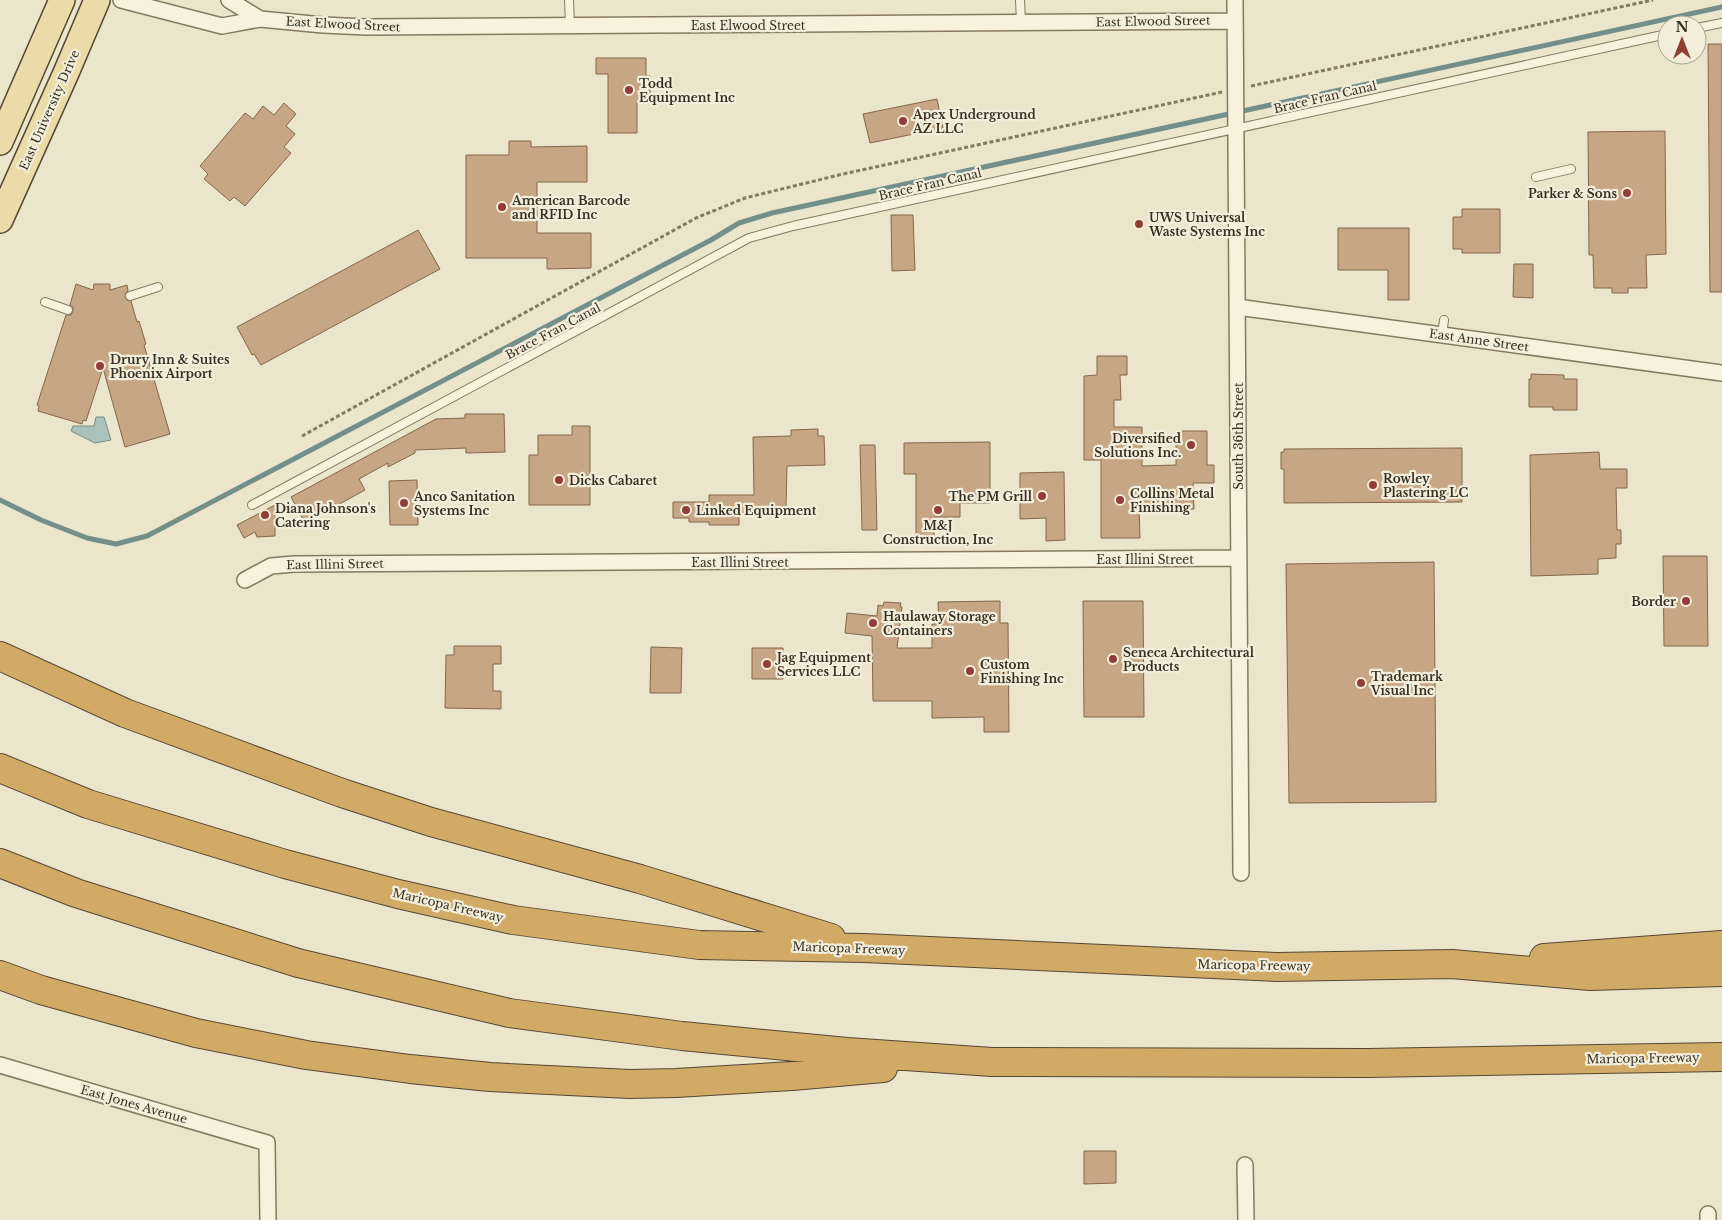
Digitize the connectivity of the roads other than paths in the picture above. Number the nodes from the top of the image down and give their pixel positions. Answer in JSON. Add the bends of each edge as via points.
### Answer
{"nodes":[{"id":1,"x":62,"y":0,"type":"edge"},
{"id":2,"x":97,"y":0,"type":"edge"},
{"id":3,"x":121,"y":0,"type":"edge"},
{"id":4,"x":229,"y":0,"type":"edge"},
{"id":5,"x":569,"y":0,"type":"edge"},
{"id":6,"x":1020,"y":0,"type":"edge"},
{"id":7,"x":1235,"y":0,"type":"edge"},
{"id":8,"x":260,"y":19,"type":"junction"},
{"id":9,"x":1235,"y":21,"type":"junction"},
{"id":10,"x":1020,"y":22,"type":"junction"},
{"id":11,"x":1722,"y":23,"type":"edge"},
{"id":12,"x":570,"y":26,"type":"junction"},
{"id":13,"x":1707,"y":26,"type":"edge"},
{"id":14,"x":1657,"y":36,"type":"edge"},
{"id":15,"x":1235,"y":127,"type":"junction"},
{"id":16,"x":0,"y":142,"type":"edge"},
{"id":17,"x":1571,"y":169,"type":"dead end"},
{"id":18,"x":1536,"y":177,"type":"dead end"},
{"id":19,"x":0,"y":220,"type":"edge"},
{"id":20,"x":158,"y":287,"type":"dead end"},
{"id":21,"x":130,"y":296,"type":"dead end"},
{"id":22,"x":45,"y":302,"type":"dead end"},
{"id":23,"x":1237,"y":307,"type":"junction"},
{"id":24,"x":68,"y":310,"type":"dead end"},
{"id":25,"x":1722,"y":374,"type":"edge"},
{"id":26,"x":252,"y":505,"type":"dead end"},
{"id":27,"x":1239,"y":558,"type":"junction"},
{"id":28,"x":245,"y":580,"type":"dead end"},
{"id":29,"x":0,"y":656,"type":"edge"},
{"id":30,"x":0,"y":768,"type":"edge"},
{"id":31,"x":0,"y":863,"type":"edge"},
{"id":32,"x":1241,"y":873,"type":"dead end"},
{"id":33,"x":1722,"y":945,"type":"edge"},
{"id":34,"x":864,"y":948,"type":"junction"},
{"id":35,"x":1452,"y":964,"type":"junction"},
{"id":36,"x":1722,"y":972,"type":"edge"},
{"id":37,"x":0,"y":975,"type":"edge"},
{"id":38,"x":1722,"y":1057,"type":"edge"},
{"id":39,"x":973,"y":1061,"type":"junction"},
{"id":40,"x":0,"y":1065,"type":"edge"},
{"id":41,"x":1245,"y":1164,"type":"dead end"},
{"id":42,"x":268,"y":1220,"type":"edge"},
{"id":43,"x":1246,"y":1220,"type":"edge"}],
"edges":[{"from":1,"to":16,"type":"main road"},
{"from":2,"to":19,"type":"main road","name":"East University Drive"},
{"from":3,"to":8,"type":"street","name":"East Elwood Street","via":[[222,26]]},
{"from":4,"to":8,"type":"street","name":"East Elwood Street"},
{"from":5,"to":12,"type":"lane"},
{"from":6,"to":10,"type":"lane"},
{"from":7,"to":9,"type":"street","name":"South 36th Street"},
{"from":8,"to":12,"type":"street","name":"East Elwood Street","via":[[366,27]]},
{"from":9,"to":10,"type":"street","name":"East Elwood Street"},
{"from":9,"to":15,"type":"street","name":"South 36th Street"},
{"from":10,"to":12,"type":"street","name":"East Elwood Street"},
{"from":11,"to":13,"type":"lane"},
{"from":14,"to":15,"type":"lane","name":"Brace Fran Canal"},
{"from":15,"to":23,"type":"street","name":"South 36th Street"},
{"from":15,"to":26,"type":"lane","name":"Brace Fran Canal","via":[[749,238]]},
{"from":17,"to":18,"type":"lane"},
{"from":20,"to":21,"type":"lane"},
{"from":22,"to":24,"type":"lane"},
{"from":23,"to":25,"type":"street","name":"East Anne Street","via":[[1443,327]]},
{"from":23,"to":27,"type":"street","name":"South 36th Street"},
{"from":27,"to":28,"type":"street","name":"East Illini Street","via":[[294,564],[271,566]]},
{"from":27,"to":32,"type":"street","name":"South 36th Street"},
{"from":29,"to":34,"type":"highway","via":[[125,713],[342,793]]},
{"from":30,"to":34,"type":"highway","name":"Maricopa Freeway","via":[[88,804],[285,864],[512,920],[699,945]]},
{"from":31,"to":39,"type":"highway","name":"Maricopa Freeway","via":[[76,893],[298,962],[509,1013],[701,1038]]},
{"from":33,"to":35,"type":"highway"},
{"from":34,"to":35,"type":"highway","name":"Maricopa Freeway","via":[[1277,967]]},
{"from":35,"to":36,"type":"highway","name":"Maricopa Freeway","via":[[1590,976]]},
{"from":37,"to":39,"type":"highway","via":[[41,990],[196,1033],[306,1055],[490,1077],[676,1083]]},
{"from":38,"to":39,"type":"highway","name":"Maricopa Freeway","via":[[1368,1063]]},
{"from":40,"to":42,"type":"street","name":"East Jones Avenue","via":[[267,1143]]},
{"from":41,"to":43,"type":"street"}]}
